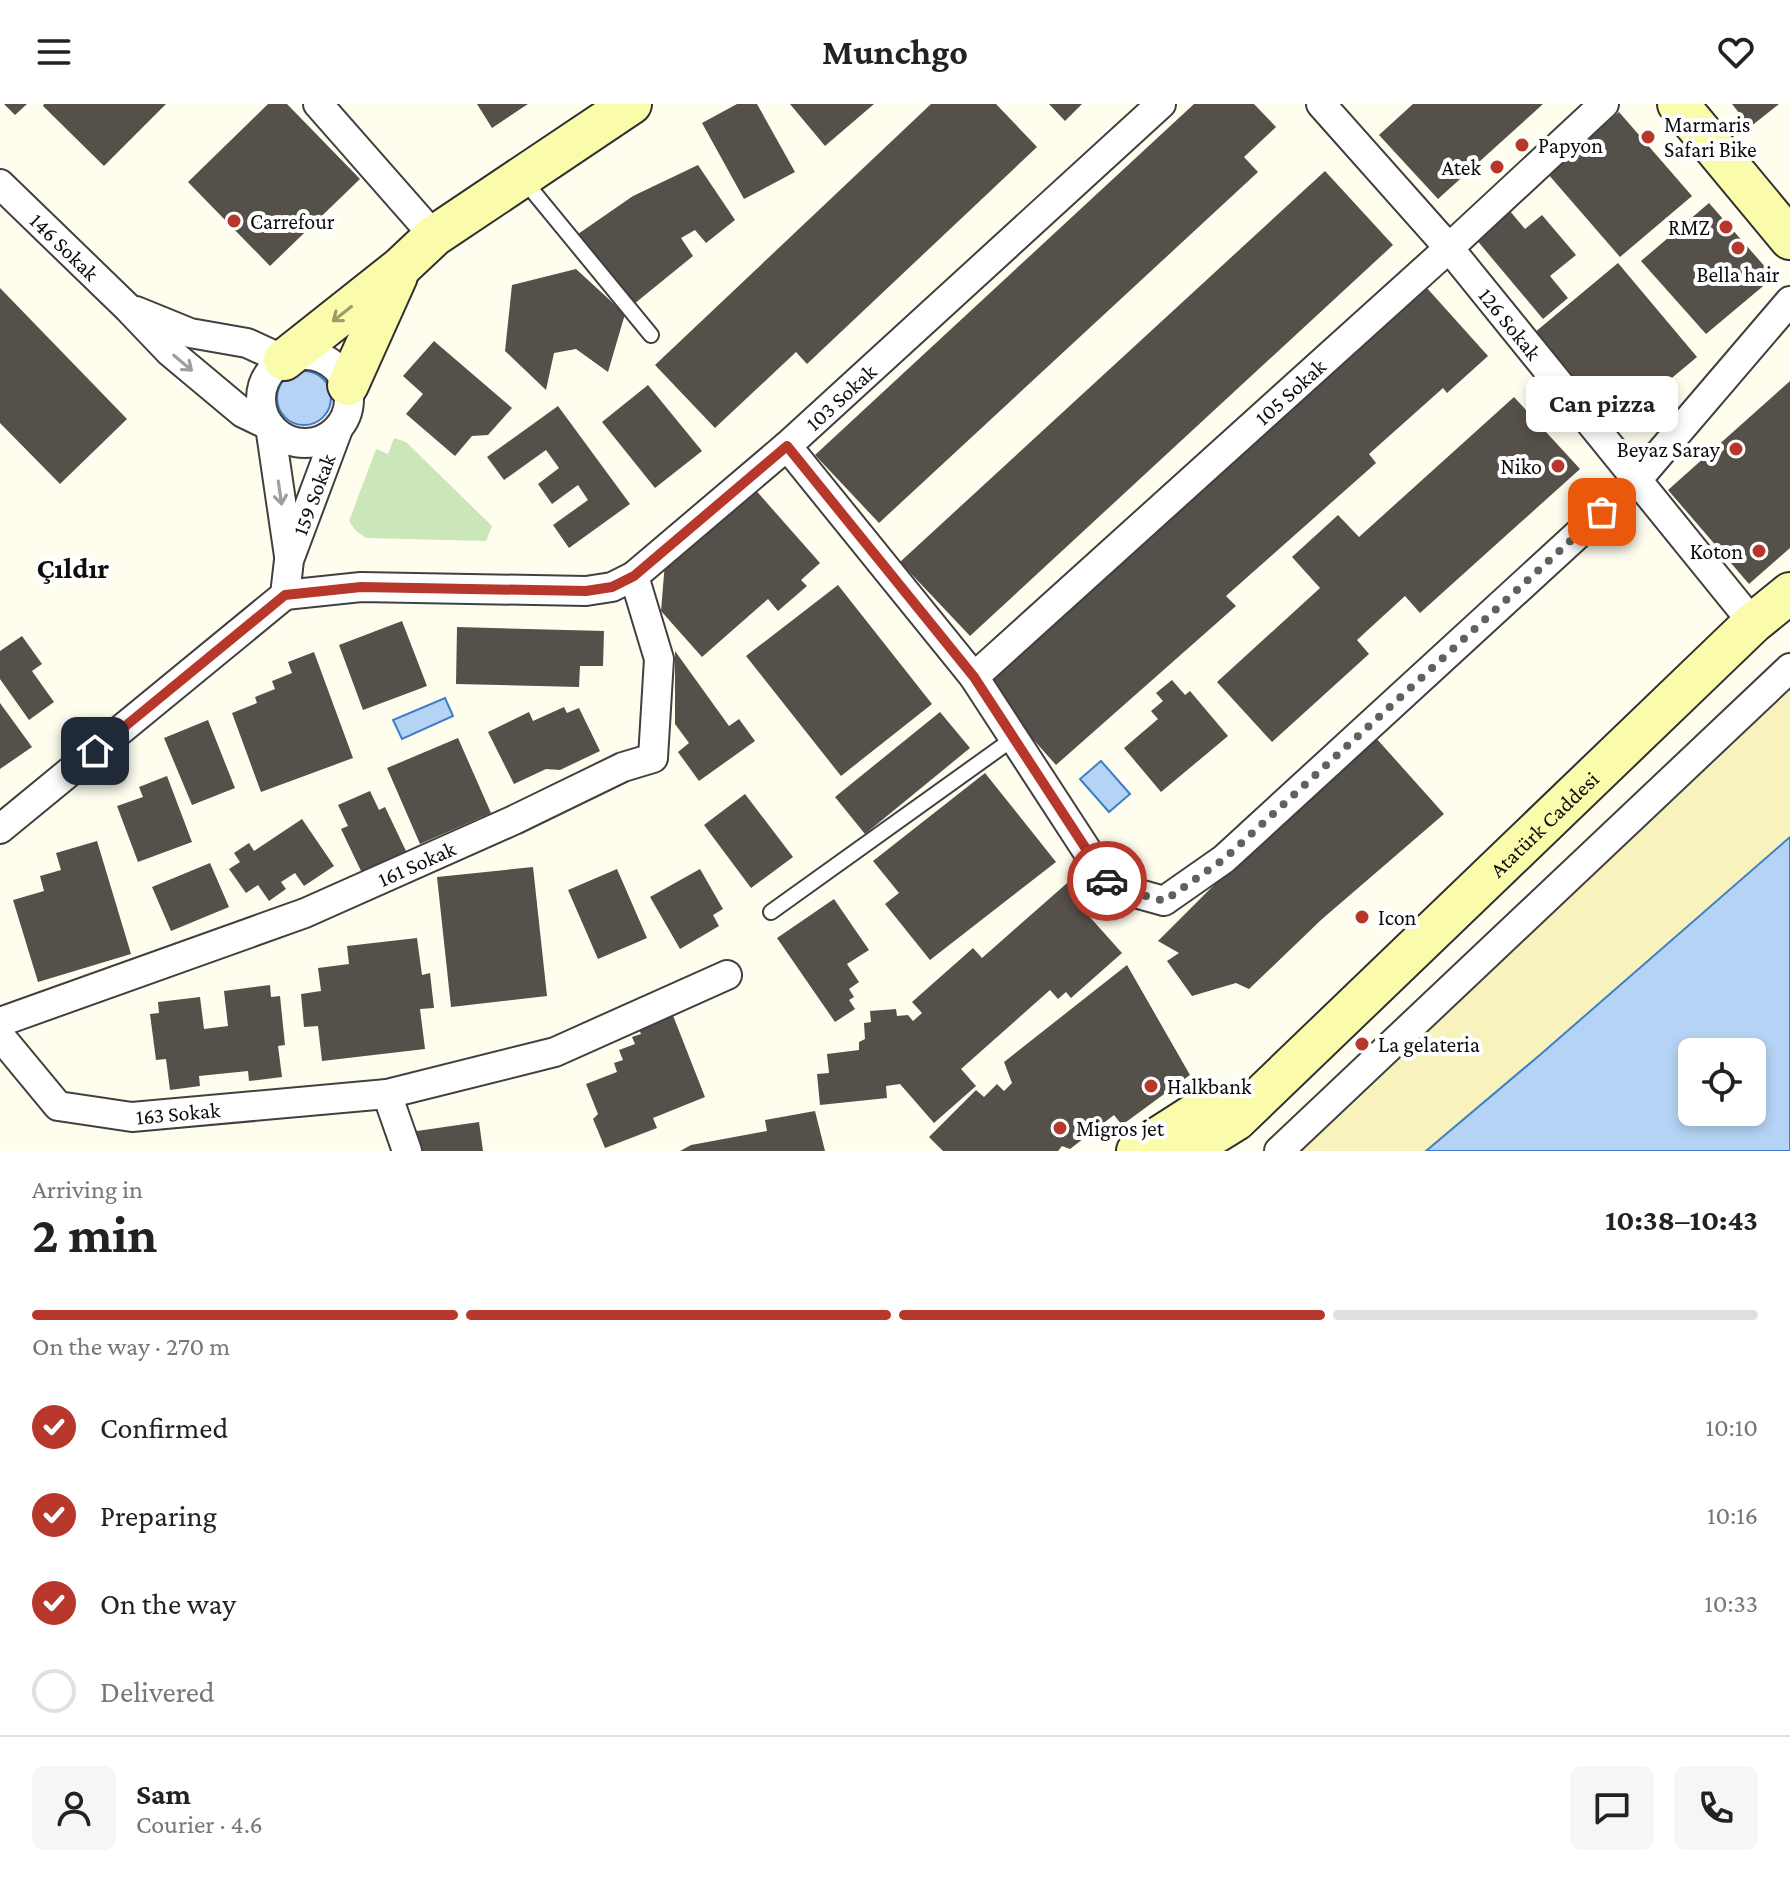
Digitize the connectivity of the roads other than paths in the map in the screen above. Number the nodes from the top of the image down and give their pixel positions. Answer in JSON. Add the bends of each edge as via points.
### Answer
{"nodes":[{"id":1,"x":318,"y":104,"type":"edge"},
{"id":2,"x":631,"y":104,"type":"edge"},
{"id":3,"x":1161,"y":104,"type":"edge"},
{"id":4,"x":1321,"y":104,"type":"edge"},
{"id":5,"x":1604,"y":104,"type":"edge"},
{"id":6,"x":1678,"y":104,"type":"edge"},
{"id":7,"x":522,"y":178,"type":"junction"},
{"id":8,"x":0,"y":184,"type":"edge"},
{"id":9,"x":434,"y":236,"type":"junction"},
{"id":10,"x":1790,"y":239,"type":"edge"},
{"id":11,"x":1449,"y":248,"type":"junction"},
{"id":12,"x":400,"y":268,"type":"junction"},
{"id":13,"x":1790,"y":301,"type":"edge"},
{"id":14,"x":128,"y":308,"type":"junction"},
{"id":15,"x":651,"y":335,"type":"dead end"},
{"id":16,"x":284,"y":360,"type":"junction"},
{"id":17,"x":348,"y":385,"type":"junction"},
{"id":18,"x":270,"y":426,"type":"junction"},
{"id":19,"x":338,"y":429,"type":"junction"},
{"id":20,"x":787,"y":446,"type":"junction"},
{"id":21,"x":1637,"y":480,"type":"junction"},
{"id":22,"x":289,"y":560,"type":"junction"},
{"id":23,"x":634,"y":576,"type":"junction"},
{"id":24,"x":1790,"y":593,"type":"edge"},
{"id":25,"x":285,"y":595,"type":"junction"},
{"id":26,"x":1753,"y":623,"type":"junction"},
{"id":27,"x":1790,"y":668,"type":"edge"},
{"id":28,"x":974,"y":677,"type":"junction"},
{"id":29,"x":1014,"y":738,"type":"junction"},
{"id":30,"x":0,"y":829,"type":"edge"},
{"id":31,"x":771,"y":912,"type":"dead end"},
{"id":32,"x":727,"y":975,"type":"dead end"},
{"id":33,"x":0,"y":1022,"type":"edge"},
{"id":34,"x":0,"y":1036,"type":"edge"},
{"id":35,"x":1301,"y":1058,"type":"junction"},
{"id":36,"x":387,"y":1094,"type":"junction"},
{"id":37,"x":407,"y":1151,"type":"edge"},
{"id":38,"x":1137,"y":1151,"type":"edge"},
{"id":39,"x":1186,"y":1151,"type":"edge"},
{"id":40,"x":1279,"y":1151,"type":"edge"}],
"edges":[{"from":1,"to":9,"type":"street"},
{"from":2,"to":7,"type":"main road"},
{"from":3,"to":20,"type":"street","name":"103 Sokak"},
{"from":4,"to":11,"type":"street","name":"126 Sokak"},
{"from":5,"to":11,"type":"street","name":"105 Sokak"},
{"from":6,"to":10,"type":"main road"},
{"from":7,"to":9,"type":"main road"},
{"from":7,"to":15,"type":"lane"},
{"from":8,"to":14,"type":"street","name":"146 Sokak"},
{"from":9,"to":12,"type":"main road"},
{"from":11,"to":21,"type":"street","name":"126 Sokak"},
{"from":11,"to":28,"type":"street","name":"105 Sokak"},
{"from":12,"to":16,"type":"main road","one_way":true},
{"from":12,"to":17,"type":"main road"},
{"from":13,"to":21,"type":"street"},
{"from":14,"to":16,"type":"street","via":[[190,333],[247,343]]},
{"from":14,"to":18,"type":"street","name":"146 Sokak","one_way":true,"via":[[170,352],[243,413]]},
{"from":16,"to":17,"type":"street","via":[[306,354],[321,357],[334,364]]},
{"from":16,"to":18,"type":"street","via":[[269,373],[260,399]]},
{"from":17,"to":19,"type":"street","via":[[350,404]]},
{"from":18,"to":19,"type":"street","via":[[294,442],[310,444]]},
{"from":18,"to":22,"type":"street","name":"159 Sokak","one_way":true},
{"from":19,"to":22,"type":"street","name":"159 Sokak"},
{"from":20,"to":23,"type":"street","name":"103 Sokak"},
{"from":20,"to":28,"type":"street"},
{"from":21,"to":26,"type":"street","name":"126 Sokak"},
{"from":21,"to":29,"type":"street","via":[[1224,859],[1164,901],[1110,886]]},
{"from":22,"to":25,"type":"street","name":"159 Sokak"},
{"from":23,"to":25,"type":"street","name":"103 Sokak","via":[[586,591],[361,587]]},
{"from":23,"to":33,"type":"street","name":"161 Sokak","via":[[659,659],[653,758],[305,913]]},
{"from":24,"to":26,"type":"main road","name":"Atatürk Caddesi"},
{"from":25,"to":30,"type":"street"},
{"from":26,"to":35,"type":"main road","name":"Atatürk Caddesi"},
{"from":27,"to":40,"type":"street"},
{"from":28,"to":29,"type":"street"},
{"from":29,"to":31,"type":"lane"},
{"from":32,"to":36,"type":"street","name":"163 Sokak","via":[[555,1052]]},
{"from":34,"to":36,"type":"street","name":"163 Sokak","via":[[58,1106],[132,1117]]},
{"from":35,"to":38,"type":"main road","name":"Atatürk Caddesi","via":[[1212,1103]]},
{"from":35,"to":39,"type":"main road","name":"Atatürk Caddesi","via":[[1236,1120]]},
{"from":36,"to":37,"type":"street"}]}
